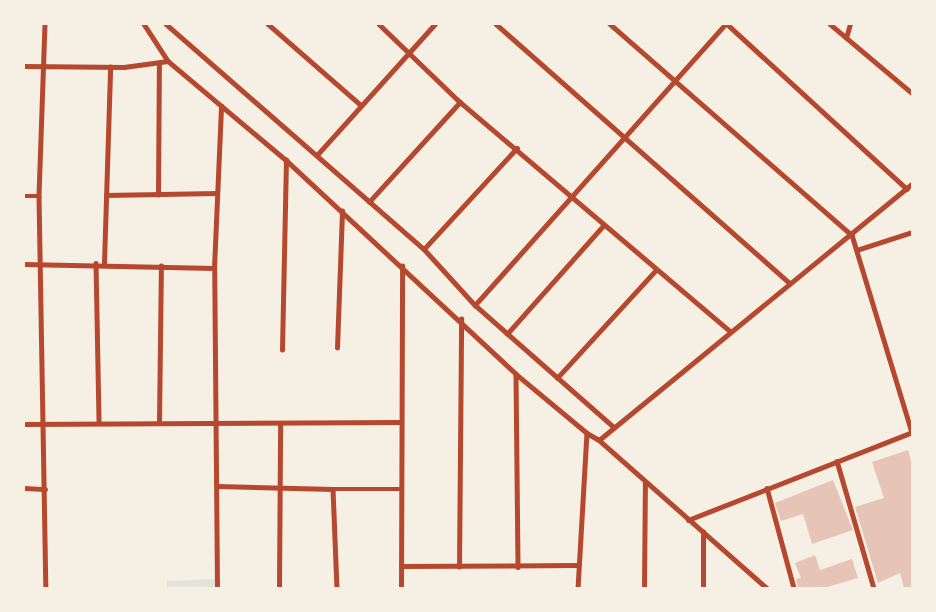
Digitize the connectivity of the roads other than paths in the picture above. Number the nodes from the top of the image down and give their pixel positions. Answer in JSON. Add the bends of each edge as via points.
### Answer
{"nodes":[{"id":1,"x":45,"y":24,"type":"edge"},
{"id":2,"x":144,"y":24,"type":"edge"},
{"id":3,"x":152,"y":24,"type":"edge"},
{"id":4,"x":166,"y":24,"type":"edge"},
{"id":5,"x":268,"y":24,"type":"edge"},
{"id":6,"x":379,"y":24,"type":"edge"},
{"id":7,"x":435,"y":24,"type":"edge"},
{"id":8,"x":496,"y":24,"type":"edge"},
{"id":9,"x":610,"y":24,"type":"edge"},
{"id":10,"x":726,"y":24,"type":"edge"},
{"id":11,"x":830,"y":24,"type":"edge"},
{"id":12,"x":850,"y":24,"type":"edge"},
{"id":13,"x":147,"y":29,"type":"junction"},
{"id":14,"x":846,"y":38,"type":"junction"},
{"id":15,"x":410,"y":52,"type":"junction"},
{"id":16,"x":168,"y":61,"type":"junction"},
{"id":17,"x":159,"y":65,"type":"junction"},
{"id":18,"x":24,"y":66,"type":"edge"},
{"id":19,"x":45,"y":66,"type":"junction"},
{"id":20,"x":110,"y":67,"type":"junction"},
{"id":21,"x":675,"y":80,"type":"junction"},
{"id":22,"x":912,"y":93,"type":"edge"},
{"id":23,"x":460,"y":102,"type":"junction"},
{"id":24,"x":361,"y":105,"type":"junction"},
{"id":25,"x":220,"y":106,"type":"junction"},
{"id":26,"x":624,"y":138,"type":"junction"},
{"id":27,"x":517,"y":148,"type":"junction"},
{"id":28,"x":317,"y":155,"type":"junction"},
{"id":29,"x":286,"y":160,"type":"junction"},
{"id":30,"x":912,"y":184,"type":"edge"},
{"id":31,"x":907,"y":188,"type":"junction"},
{"id":32,"x":217,"y":194,"type":"junction"},
{"id":33,"x":106,"y":195,"type":"junction"},
{"id":34,"x":158,"y":195,"type":"junction"},
{"id":35,"x":24,"y":196,"type":"edge"},
{"id":36,"x":39,"y":196,"type":"junction"},
{"id":37,"x":569,"y":198,"type":"junction"},
{"id":38,"x":369,"y":202,"type":"junction"},
{"id":39,"x":342,"y":211,"type":"junction"},
{"id":40,"x":603,"y":226,"type":"junction"},
{"id":41,"x":912,"y":232,"type":"edge"},
{"id":42,"x":852,"y":235,"type":"junction"},
{"id":43,"x":424,"y":249,"type":"junction"},
{"id":44,"x":858,"y":250,"type":"junction"},
{"id":45,"x":104,"y":262,"type":"junction"},
{"id":46,"x":41,"y":263,"type":"junction"},
{"id":47,"x":96,"y":263,"type":"junction"},
{"id":48,"x":24,"y":264,"type":"edge"},
{"id":49,"x":161,"y":266,"type":"junction"},
{"id":50,"x":402,"y":266,"type":"junction"},
{"id":51,"x":214,"y":268,"type":"junction"},
{"id":52,"x":655,"y":271,"type":"junction"},
{"id":53,"x":790,"y":282,"type":"junction"},
{"id":54,"x":475,"y":305,"type":"junction"},
{"id":55,"x":461,"y":319,"type":"junction"},
{"id":56,"x":729,"y":330,"type":"junction"},
{"id":57,"x":507,"y":334,"type":"junction"},
{"id":58,"x":336,"y":348,"type":"dead end"},
{"id":59,"x":282,"y":350,"type":"dead end"},
{"id":60,"x":516,"y":374,"type":"junction"},
{"id":61,"x":557,"y":378,"type":"junction"},
{"id":62,"x":400,"y":422,"type":"junction"},
{"id":63,"x":99,"y":423,"type":"junction"},
{"id":64,"x":159,"y":423,"type":"junction"},
{"id":65,"x":217,"y":423,"type":"junction"},
{"id":66,"x":24,"y":424,"type":"edge"},
{"id":67,"x":45,"y":424,"type":"junction"},
{"id":68,"x":280,"y":425,"type":"junction"},
{"id":69,"x":614,"y":427,"type":"junction"},
{"id":70,"x":587,"y":432,"type":"junction"},
{"id":71,"x":912,"y":432,"type":"edge"},
{"id":72,"x":599,"y":440,"type":"junction"},
{"id":73,"x":837,"y":461,"type":"junction"},
{"id":74,"x":645,"y":482,"type":"junction"},
{"id":75,"x":216,"y":486,"type":"junction"},
{"id":76,"x":279,"y":487,"type":"junction"},
{"id":77,"x":24,"y":488,"type":"edge"},
{"id":78,"x":767,"y":488,"type":"junction"},
{"id":79,"x":333,"y":489,"type":"junction"},
{"id":80,"x":401,"y":489,"type":"junction"},
{"id":81,"x":45,"y":490,"type":"junction"},
{"id":82,"x":688,"y":520,"type":"junction"},
{"id":83,"x":703,"y":532,"type":"junction"},
{"id":84,"x":577,"y":565,"type":"junction"},
{"id":85,"x":401,"y":566,"type":"junction"},
{"id":86,"x":459,"y":567,"type":"junction"},
{"id":87,"x":518,"y":567,"type":"junction"},
{"id":88,"x":762,"y":586,"type":"edge"},
{"id":89,"x":46,"y":588,"type":"edge"},
{"id":90,"x":217,"y":588,"type":"edge"},
{"id":91,"x":279,"y":588,"type":"edge"},
{"id":92,"x":337,"y":588,"type":"edge"},
{"id":93,"x":401,"y":588,"type":"edge"},
{"id":94,"x":578,"y":588,"type":"edge"},
{"id":95,"x":644,"y":588,"type":"edge"},
{"id":96,"x":703,"y":588,"type":"edge"},
{"id":97,"x":767,"y":588,"type":"edge"},
{"id":98,"x":794,"y":588,"type":"edge"},
{"id":99,"x":874,"y":588,"type":"edge"}],
"edges":[{"from":1,"to":19,"type":"street"},
{"from":2,"to":13,"type":"street"},
{"from":3,"to":13,"type":"street"},
{"from":4,"to":28,"type":"street"},
{"from":5,"to":24,"type":"street"},
{"from":6,"to":15,"type":"street"},
{"from":7,"to":15,"type":"street"},
{"from":8,"to":26,"type":"street"},
{"from":9,"to":21,"type":"street"},
{"from":10,"to":21,"type":"street"},
{"from":10,"to":31,"type":"street"},
{"from":11,"to":14,"type":"street"},
{"from":12,"to":14,"type":"street"},
{"from":13,"to":16,"type":"street"},
{"from":14,"to":22,"type":"street"},
{"from":15,"to":23,"type":"street"},
{"from":15,"to":24,"type":"street"},
{"from":16,"to":17,"type":"street"},
{"from":16,"to":25,"type":"street"},
{"from":17,"to":20,"type":"street"},
{"from":17,"to":34,"type":"street"},
{"from":18,"to":19,"type":"street"},
{"from":19,"to":20,"type":"street"},
{"from":19,"to":36,"type":"street"},
{"from":20,"to":33,"type":"street"},
{"from":21,"to":26,"type":"street"},
{"from":21,"to":42,"type":"street"},
{"from":23,"to":27,"type":"street"},
{"from":23,"to":38,"type":"street"},
{"from":24,"to":28,"type":"street"},
{"from":25,"to":29,"type":"street"},
{"from":25,"to":32,"type":"street"},
{"from":26,"to":37,"type":"street"},
{"from":26,"to":53,"type":"street"},
{"from":27,"to":37,"type":"street"},
{"from":27,"to":43,"type":"street"},
{"from":28,"to":38,"type":"street"},
{"from":29,"to":39,"type":"street"},
{"from":29,"to":59,"type":"street"},
{"from":30,"to":31,"type":"street"},
{"from":31,"to":42,"type":"street"},
{"from":32,"to":34,"type":"street"},
{"from":32,"to":51,"type":"street"},
{"from":33,"to":34,"type":"street"},
{"from":33,"to":45,"type":"street"},
{"from":35,"to":36,"type":"street"},
{"from":36,"to":46,"type":"street"},
{"from":37,"to":40,"type":"street"},
{"from":37,"to":54,"type":"street"},
{"from":38,"to":43,"type":"street"},
{"from":39,"to":50,"type":"street"},
{"from":39,"to":58,"type":"street"},
{"from":40,"to":52,"type":"street"},
{"from":40,"to":57,"type":"street"},
{"from":41,"to":44,"type":"street"},
{"from":42,"to":44,"type":"street"},
{"from":42,"to":53,"type":"street"},
{"from":43,"to":54,"type":"street"},
{"from":44,"to":71,"type":"street"},
{"from":45,"to":47,"type":"street"},
{"from":45,"to":49,"type":"street"},
{"from":46,"to":47,"type":"street"},
{"from":46,"to":48,"type":"street"},
{"from":46,"to":67,"type":"street"},
{"from":47,"to":63,"type":"street"},
{"from":49,"to":51,"type":"street"},
{"from":49,"to":64,"type":"street"},
{"from":50,"to":55,"type":"street"},
{"from":50,"to":62,"type":"street"},
{"from":51,"to":65,"type":"street"},
{"from":52,"to":56,"type":"street"},
{"from":52,"to":61,"type":"street"},
{"from":53,"to":56,"type":"street"},
{"from":54,"to":57,"type":"street"},
{"from":55,"to":60,"type":"street"},
{"from":55,"to":86,"type":"street"},
{"from":56,"to":69,"type":"street"},
{"from":57,"to":61,"type":"street"},
{"from":60,"to":70,"type":"street"},
{"from":60,"to":87,"type":"street"},
{"from":61,"to":69,"type":"street"},
{"from":62,"to":68,"type":"street"},
{"from":62,"to":80,"type":"street"},
{"from":63,"to":64,"type":"street"},
{"from":63,"to":67,"type":"street"},
{"from":64,"to":65,"type":"street"},
{"from":65,"to":68,"type":"street"},
{"from":65,"to":75,"type":"street"},
{"from":66,"to":67,"type":"street"},
{"from":67,"to":81,"type":"street"},
{"from":68,"to":76,"type":"street"},
{"from":69,"to":72,"type":"street"},
{"from":70,"to":72,"type":"street"},
{"from":70,"to":84,"type":"street"},
{"from":71,"to":73,"type":"street"},
{"from":72,"to":74,"type":"street"},
{"from":73,"to":78,"type":"street"},
{"from":73,"to":99,"type":"street"},
{"from":74,"to":82,"type":"street"},
{"from":74,"to":95,"type":"street"},
{"from":75,"to":76,"type":"street"},
{"from":75,"to":90,"type":"street"},
{"from":76,"to":79,"type":"street"},
{"from":76,"to":91,"type":"street"},
{"from":77,"to":81,"type":"street"},
{"from":78,"to":82,"type":"street"},
{"from":78,"to":98,"type":"street"},
{"from":79,"to":80,"type":"street"},
{"from":79,"to":92,"type":"street"},
{"from":80,"to":85,"type":"street"},
{"from":81,"to":89,"type":"street"},
{"from":82,"to":83,"type":"street"},
{"from":83,"to":88,"type":"street"},
{"from":83,"to":96,"type":"street"},
{"from":84,"to":87,"type":"street"},
{"from":84,"to":94,"type":"street"},
{"from":85,"to":86,"type":"street"},
{"from":85,"to":93,"type":"street"},
{"from":86,"to":87,"type":"street"},
{"from":88,"to":97,"type":"street"}]}
